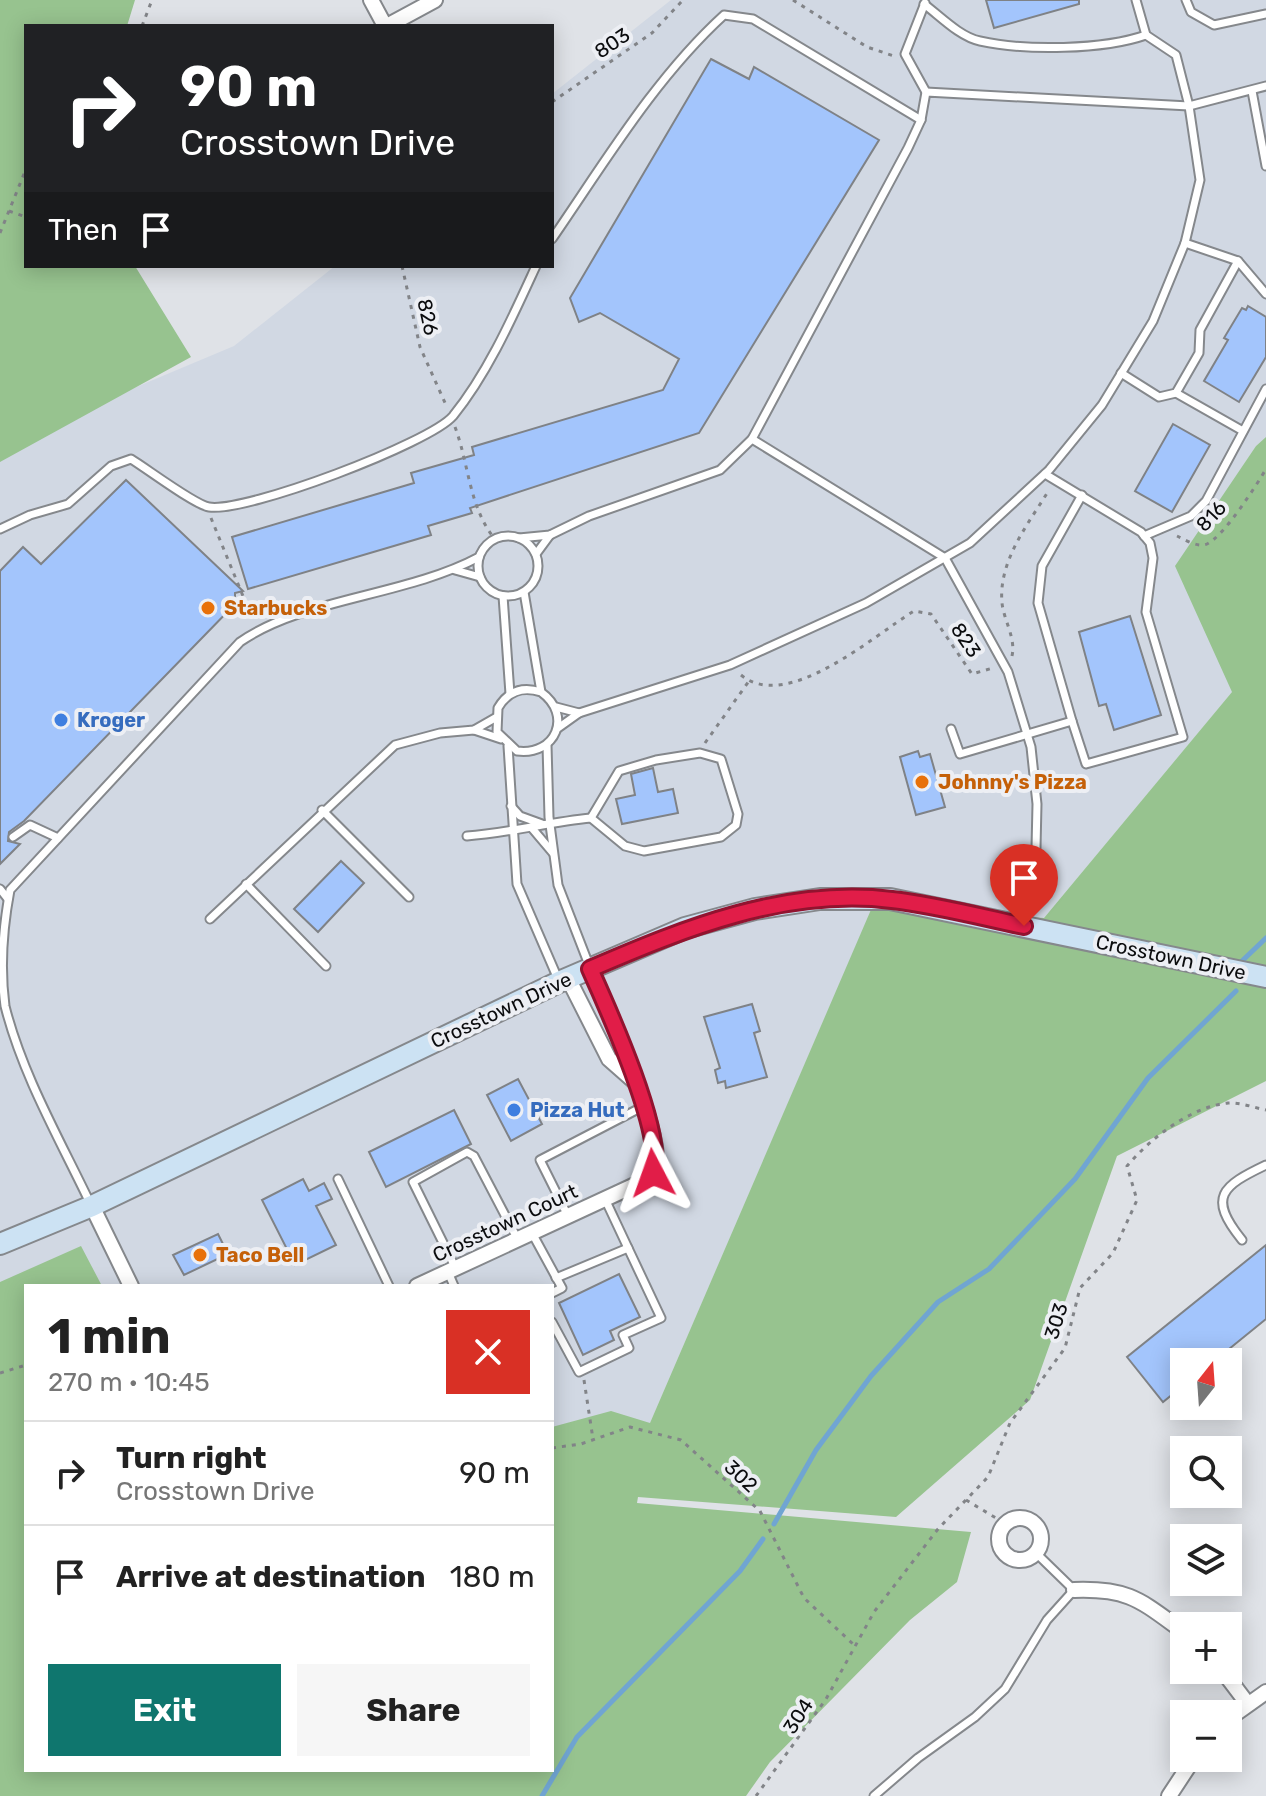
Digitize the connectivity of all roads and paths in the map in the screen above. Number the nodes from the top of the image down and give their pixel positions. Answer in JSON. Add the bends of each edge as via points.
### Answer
{"nodes":[{"id":1,"x":152,"y":0,"type":"edge"},
{"id":2,"x":371,"y":0,"type":"edge"},
{"id":3,"x":435,"y":0,"type":"edge"},
{"id":4,"x":683,"y":0,"type":"edge"},
{"id":5,"x":793,"y":0,"type":"edge"},
{"id":6,"x":1136,"y":0,"type":"edge"},
{"id":7,"x":1186,"y":0,"type":"edge"},
{"id":8,"x":925,"y":2,"type":"edge"},
{"id":9,"x":1266,"y":14,"type":"edge"},
{"id":10,"x":143,"y":24,"type":"edge"},
{"id":11,"x":385,"y":24,"type":"edge"},
{"id":12,"x":390,"y":24,"type":"edge"},
{"id":13,"x":1146,"y":35,"type":"junction"},
{"id":14,"x":905,"y":54,"type":"junction"},
{"id":15,"x":1266,"y":86,"type":"edge"},
{"id":16,"x":1252,"y":91,"type":"junction"},
{"id":17,"x":926,"y":92,"type":"junction"},
{"id":18,"x":554,"y":101,"type":"edge"},
{"id":19,"x":1189,"y":106,"type":"junction"},
{"id":20,"x":921,"y":120,"type":"junction"},
{"id":21,"x":1266,"y":166,"type":"edge"},
{"id":22,"x":24,"y":174,"type":"edge"},
{"id":23,"x":9,"y":211,"type":"junction"},
{"id":24,"x":24,"y":216,"type":"edge"},
{"id":25,"x":0,"y":233,"type":"edge"},
{"id":26,"x":554,"y":236,"type":"edge"},
{"id":27,"x":1185,"y":243,"type":"junction"},
{"id":28,"x":1238,"y":261,"type":"junction"},
{"id":29,"x":402,"y":268,"type":"edge"},
{"id":30,"x":535,"y":268,"type":"edge"},
{"id":31,"x":1266,"y":294,"type":"edge"},
{"id":32,"x":1121,"y":373,"type":"junction"},
{"id":33,"x":1266,"y":389,"type":"edge"},
{"id":34,"x":1176,"y":393,"type":"junction"},
{"id":35,"x":452,"y":418,"type":"junction"},
{"id":36,"x":1243,"y":431,"type":"junction"},
{"id":37,"x":752,"y":439,"type":"junction"},
{"id":38,"x":1266,"y":469,"type":"edge"},
{"id":39,"x":1045,"y":474,"type":"junction"},
{"id":40,"x":1055,"y":480,"type":"junction"},
{"id":41,"x":1082,"y":495,"type":"junction"},
{"id":42,"x":208,"y":507,"type":"junction"},
{"id":43,"x":0,"y":529,"type":"edge"},
{"id":44,"x":1161,"y":529,"type":"junction"},
{"id":45,"x":550,"y":535,"type":"junction"},
{"id":46,"x":1144,"y":536,"type":"junction"},
{"id":47,"x":519,"y":538,"type":"junction"},
{"id":48,"x":495,"y":539,"type":"junction"},
{"id":49,"x":536,"y":554,"type":"junction"},
{"id":50,"x":479,"y":557,"type":"junction"},
{"id":51,"x":945,"y":558,"type":"junction"},
{"id":52,"x":455,"y":570,"type":"junction"},
{"id":53,"x":480,"y":577,"type":"junction"},
{"id":54,"x":524,"y":592,"type":"junction"},
{"id":55,"x":503,"y":596,"type":"junction"},
{"id":56,"x":265,"y":624,"type":"junction"},
{"id":57,"x":730,"y":665,"type":"junction"},
{"id":58,"x":1004,"y":665,"type":"junction"},
{"id":59,"x":749,"y":681,"type":"junction"},
{"id":60,"x":541,"y":692,"type":"junction"},
{"id":61,"x":510,"y":694,"type":"junction"},
{"id":62,"x":556,"y":707,"type":"junction"},
{"id":63,"x":579,"y":713,"type":"junction"},
{"id":64,"x":495,"y":718,"type":"junction"},
{"id":65,"x":1072,"y":721,"type":"junction"},
{"id":66,"x":558,"y":728,"type":"junction"},
{"id":67,"x":951,"y":729,"type":"dead end"},
{"id":68,"x":474,"y":730,"type":"junction"},
{"id":69,"x":1027,"y":733,"type":"junction"},
{"id":70,"x":501,"y":739,"type":"junction"},
{"id":71,"x":547,"y":745,"type":"junction"},
{"id":72,"x":508,"y":746,"type":"junction"},
{"id":73,"x":700,"y":753,"type":"junction"},
{"id":74,"x":511,"y":806,"type":"junction"},
{"id":75,"x":322,"y":810,"type":"junction"},
{"id":76,"x":591,"y":818,"type":"junction"},
{"id":77,"x":546,"y":823,"type":"junction"},
{"id":78,"x":531,"y":827,"type":"junction"},
{"id":79,"x":512,"y":833,"type":"junction"},
{"id":80,"x":467,"y":836,"type":"dead end"},
{"id":81,"x":13,"y":837,"type":"dead end"},
{"id":82,"x":58,"y":838,"type":"junction"},
{"id":83,"x":554,"y":855,"type":"junction"},
{"id":84,"x":246,"y":884,"type":"junction"},
{"id":85,"x":0,"y":889,"type":"edge"},
{"id":86,"x":409,"y":897,"type":"dead end"},
{"id":87,"x":8,"y":899,"type":"junction"},
{"id":88,"x":210,"y":919,"type":"dead end"},
{"id":89,"x":1024,"y":926,"type":"junction"},
{"id":90,"x":326,"y":966,"type":"dead end"},
{"id":91,"x":590,"y":969,"type":"junction"},
{"id":92,"x":1266,"y":977,"type":"edge"},
{"id":93,"x":564,"y":980,"type":"junction"},
{"id":94,"x":4,"y":1014,"type":"edge"},
{"id":95,"x":634,"y":1081,"type":"junction"},
{"id":96,"x":642,"y":1107,"type":"junction"},
{"id":97,"x":1266,"y":1110,"type":"edge"},
{"id":98,"x":1266,"y":1165,"type":"edge"},
{"id":99,"x":338,"y":1179,"type":"dead end"},
{"id":100,"x":605,"y":1199,"type":"junction"},
{"id":101,"x":92,"y":1206,"type":"junction"},
{"id":102,"x":568,"y":1216,"type":"junction"},
{"id":103,"x":532,"y":1233,"type":"junction"},
{"id":104,"x":518,"y":1240,"type":"junction"},
{"id":105,"x":1242,"y":1240,"type":"dead end"},
{"id":106,"x":0,"y":1244,"type":"edge"},
{"id":107,"x":628,"y":1248,"type":"junction"},
{"id":108,"x":453,"y":1276,"type":"edge"},
{"id":109,"x":556,"y":1278,"type":"junction"},
{"id":110,"x":130,"y":1284,"type":"edge"},
{"id":111,"x":388,"y":1284,"type":"edge"},
{"id":112,"x":424,"y":1284,"type":"edge"},
{"id":113,"x":554,"y":1292,"type":"edge"},
{"id":114,"x":554,"y":1326,"type":"edge"},
{"id":115,"x":24,"y":1366,"type":"edge"},
{"id":116,"x":579,"y":1372,"type":"junction"},
{"id":117,"x":0,"y":1373,"type":"edge"},
{"id":118,"x":593,"y":1439,"type":"junction"},
{"id":119,"x":554,"y":1448,"type":"edge"},
{"id":120,"x":966,"y":1500,"type":"junction"},
{"id":121,"x":1006,"y":1524,"type":"junction"},
{"id":122,"x":1036,"y":1553,"type":"junction"},
{"id":123,"x":1074,"y":1590,"type":"junction"},
{"id":124,"x":1170,"y":1622,"type":"edge"},
{"id":125,"x":853,"y":1645,"type":"junction"},
{"id":126,"x":1233,"y":1684,"type":"edge"},
{"id":127,"x":1266,"y":1692,"type":"edge"},
{"id":128,"x":1247,"y":1703,"type":"junction"},
{"id":129,"x":1242,"y":1707,"type":"edge"},
{"id":130,"x":1185,"y":1772,"type":"edge"},
{"id":131,"x":756,"y":1796,"type":"edge"},
{"id":132,"x":874,"y":1796,"type":"edge"},
{"id":133,"x":1169,"y":1796,"type":"edge"}],
"edges":[{"from":1,"to":10,"type":"path"},
{"from":2,"to":11,"type":"street"},
{"from":3,"to":12,"type":"street"},
{"from":4,"to":18,"type":"path","name":"803","via":[[652,33]]},
{"from":5,"to":14,"type":"path","via":[[867,47]]},
{"from":6,"to":13,"type":"lane"},
{"from":7,"to":9,"type":"lane","via":[[1191,12],[1214,25]]},
{"from":8,"to":13,"type":"lane","via":[[978,41],[1045,46],[1124,42]]},
{"from":8,"to":14,"type":"lane"},
{"from":13,"to":19,"type":"lane","via":[[1176,55]]},
{"from":14,"to":17,"type":"lane"},
{"from":15,"to":16,"type":"lane"},
{"from":16,"to":19,"type":"lane"},
{"from":16,"to":21,"type":"lane"},
{"from":17,"to":19,"type":"lane"},
{"from":17,"to":20,"type":"lane"},
{"from":19,"to":27,"type":"lane","via":[[1200,180]]},
{"from":20,"to":26,"type":"lane","via":[[753,19],[724,15],[639,113]]},
{"from":20,"to":37,"type":"lane"},
{"from":22,"to":23,"type":"path"},
{"from":23,"to":24,"type":"path"},
{"from":23,"to":25,"type":"path"},
{"from":27,"to":28,"type":"lane"},
{"from":27,"to":32,"type":"lane","via":[[1153,321]]},
{"from":28,"to":31,"type":"lane"},
{"from":28,"to":34,"type":"lane","via":[[1200,330],[1199,353]]},
{"from":29,"to":35,"type":"path","name":"826","via":[[420,347]]},
{"from":30,"to":35,"type":"lane","via":[[512,318]]},
{"from":32,"to":34,"type":"lane","via":[[1159,397]]},
{"from":32,"to":39,"type":"lane","via":[[1102,405]]},
{"from":33,"to":36,"type":"lane"},
{"from":34,"to":36,"type":"lane"},
{"from":35,"to":42,"type":"lane","via":[[340,473],[259,502]]},
{"from":35,"to":48,"type":"path","name":"826","via":[[473,494]]},
{"from":36,"to":44,"type":"lane","via":[[1206,501],[1191,516]]},
{"from":37,"to":45,"type":"lane","via":[[720,470]]},
{"from":37,"to":51,"type":"lane"},
{"from":38,"to":44,"type":"path","name":"816","via":[[1206,545]]},
{"from":39,"to":40,"type":"lane"},
{"from":39,"to":51,"type":"lane","via":[[970,543]]},
{"from":40,"to":41,"type":"lane"},
{"from":40,"to":58,"type":"path","name":"823","via":[[1009,558],[1001,600],[1014,655]]},
{"from":41,"to":46,"type":"lane"},
{"from":41,"to":65,"type":"lane","via":[[1042,566],[1038,603]]},
{"from":42,"to":43,"type":"lane","via":[[131,459],[111,466],[68,504]]},
{"from":42,"to":56,"type":"path","via":[[245,601]]},
{"from":44,"to":46,"type":"lane"},
{"from":45,"to":47,"type":"lane"},
{"from":45,"to":49,"type":"lane"},
{"from":46,"to":65,"type":"lane","via":[[1153,558],[1146,612],[1183,737],[1086,764]]},
{"from":47,"to":48,"type":"lane"},
{"from":47,"to":49,"type":"lane"},
{"from":48,"to":50,"type":"lane"},
{"from":49,"to":54,"type":"lane","via":[[538,571]]},
{"from":50,"to":52,"type":"lane"},
{"from":50,"to":53,"type":"lane"},
{"from":51,"to":57,"type":"lane","via":[[866,603]]},
{"from":51,"to":58,"type":"lane"},
{"from":52,"to":53,"type":"lane"},
{"from":52,"to":56,"type":"lane"},
{"from":53,"to":55,"type":"lane"},
{"from":54,"to":55,"type":"lane"},
{"from":54,"to":60,"type":"lane"},
{"from":55,"to":61,"type":"lane"},
{"from":56,"to":82,"type":"lane","via":[[240,642]]},
{"from":57,"to":59,"type":"path"},
{"from":57,"to":63,"type":"lane"},
{"from":58,"to":59,"type":"path","name":"823","via":[[972,674],[931,614],[914,611],[789,686]]},
{"from":58,"to":69,"type":"lane"},
{"from":59,"to":73,"type":"path"},
{"from":60,"to":61,"type":"lane"},
{"from":60,"to":62,"type":"lane"},
{"from":61,"to":64,"type":"lane"},
{"from":62,"to":63,"type":"lane"},
{"from":62,"to":66,"type":"lane"},
{"from":63,"to":66,"type":"lane"},
{"from":64,"to":68,"type":"lane"},
{"from":64,"to":70,"type":"lane"},
{"from":65,"to":69,"type":"lane"},
{"from":66,"to":71,"type":"lane"},
{"from":67,"to":69,"type":"lane","via":[[960,754]]},
{"from":68,"to":70,"type":"lane"},
{"from":68,"to":75,"type":"lane","via":[[395,745]]},
{"from":69,"to":89,"type":"lane","via":[[1037,804]]},
{"from":70,"to":72,"type":"lane"},
{"from":71,"to":72,"type":"lane","via":[[528,752]]},
{"from":71,"to":77,"type":"lane"},
{"from":72,"to":74,"type":"lane"},
{"from":73,"to":76,"type":"lane","via":[[619,771]]},
{"from":73,"to":76,"type":"lane","via":[[721,759],[738,814],[736,825],[721,837],[644,851],[625,846]]},
{"from":74,"to":77,"type":"lane","via":[[520,816]]},
{"from":74,"to":79,"type":"lane"},
{"from":75,"to":84,"type":"lane"},
{"from":75,"to":86,"type":"lane"},
{"from":76,"to":77,"type":"lane"},
{"from":77,"to":78,"type":"lane"},
{"from":77,"to":83,"type":"lane"},
{"from":78,"to":79,"type":"lane"},
{"from":78,"to":83,"type":"lane"},
{"from":79,"to":80,"type":"lane"},
{"from":79,"to":93,"type":"lane","via":[[517,884]]},
{"from":81,"to":82,"type":"lane","via":[[30,825]]},
{"from":82,"to":87,"type":"lane","via":[[10,890]]},
{"from":83,"to":91,"type":"lane","via":[[558,885]]},
{"from":84,"to":88,"type":"lane"},
{"from":84,"to":90,"type":"lane"},
{"from":85,"to":87,"type":"lane"},
{"from":87,"to":94,"type":"lane","via":[[0,939]]},
{"from":89,"to":91,"type":"street","name":"Crosstown Drive","via":[[890,899],[820,899],[685,928]]},
{"from":89,"to":92,"type":"street","name":"Crosstown Drive"},
{"from":91,"to":93,"type":"street","name":"Crosstown Drive"},
{"from":91,"to":95,"type":"street","name":"Crosstown Court"},
{"from":93,"to":95,"type":"street","name":"Crosstown Court","via":[[609,1059]]},
{"from":93,"to":101,"type":"street","name":"Crosstown Drive"},
{"from":94,"to":101,"type":"lane"},
{"from":95,"to":96,"type":"street","name":"Crosstown Court"},
{"from":96,"to":100,"type":"street","name":"Crosstown Court","via":[[656,1163],[653,1173]]},
{"from":96,"to":102,"type":"lane","via":[[540,1160]]},
{"from":97,"to":120,"type":"path","name":"303","via":[[1229,1103],[1192,1115],[1148,1141],[1127,1166],[1137,1200],[1113,1253],[1080,1288],[1065,1348],[1010,1423],[988,1477]]},
{"from":98,"to":105,"type":"lane","via":[[1233,1181],[1223,1193],[1223,1216]]},
{"from":99,"to":111,"type":"lane"},
{"from":100,"to":102,"type":"street","name":"Crosstown Court"},
{"from":100,"to":107,"type":"lane"},
{"from":101,"to":106,"type":"street","name":"Crosstown Drive"},
{"from":101,"to":110,"type":"street"},
{"from":102,"to":103,"type":"street","name":"Crosstown Court"},
{"from":103,"to":104,"type":"street","name":"Crosstown Court"},
{"from":103,"to":109,"type":"lane"},
{"from":104,"to":108,"type":"street","name":"Crosstown Court"},
{"from":104,"to":108,"type":"lane","via":[[474,1156],[467,1152],[413,1182]]},
{"from":107,"to":109,"type":"lane"},
{"from":107,"to":116,"type":"lane","via":[[661,1318],[623,1335],[629,1348]]},
{"from":108,"to":112,"type":"street","name":"Crosstown Court"},
{"from":109,"to":113,"type":"lane","via":[[562,1288]]},
{"from":114,"to":116,"type":"lane"},
{"from":115,"to":117,"type":"path"},
{"from":116,"to":118,"type":"path","via":[[588,1387]]},
{"from":118,"to":119,"type":"path","name":"302"},
{"from":118,"to":125,"type":"path","name":"302","via":[[630,1427],[681,1440],[760,1511],[804,1598]]},
{"from":120,"to":121,"type":"path"},
{"from":120,"to":125,"type":"path","name":"303","via":[[938,1529]]},
{"from":121,"to":122,"type":"street","via":[[1025,1519],[1037,1527],[1041,1540]]},
{"from":121,"to":122,"type":"street","via":[[999,1535],[1006,1554],[1025,1560]]},
{"from":122,"to":123,"type":"lane"},
{"from":123,"to":124,"type":"street","via":[[1112,1590],[1134,1597]]},
{"from":123,"to":132,"type":"lane","via":[[1047,1620],[1005,1689]]},
{"from":125,"to":131,"type":"path","name":"304","via":[[826,1699]]},
{"from":126,"to":128,"type":"street"},
{"from":127,"to":128,"type":"street"},
{"from":128,"to":129,"type":"street"},
{"from":130,"to":133,"type":"street"}]}
